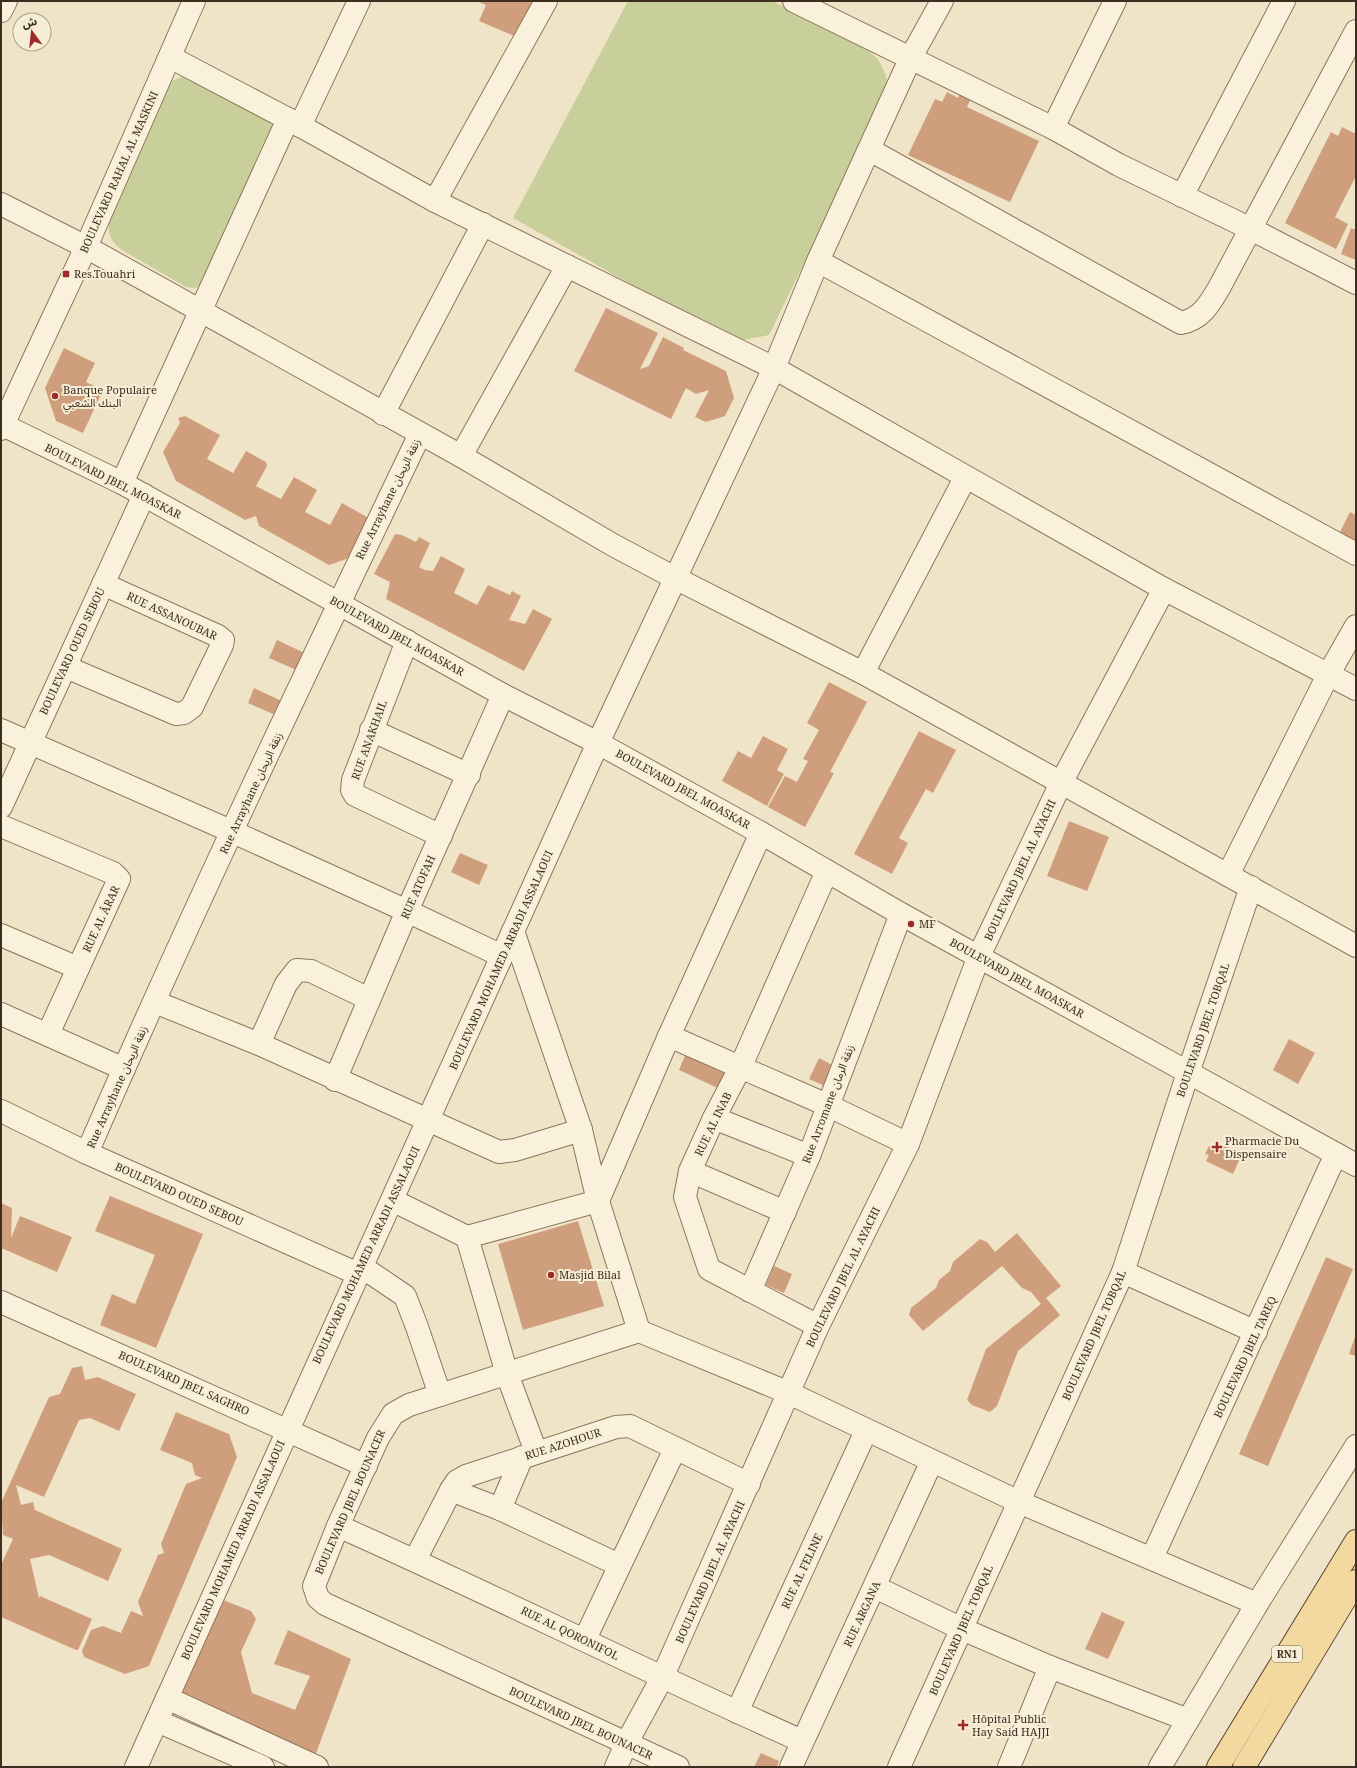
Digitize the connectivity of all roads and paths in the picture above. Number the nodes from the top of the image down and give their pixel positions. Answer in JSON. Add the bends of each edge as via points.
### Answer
{"nodes":[{"id":1,"x":6,"y":1,"type":"edge"},
{"id":2,"x":194,"y":1,"type":"edge"},
{"id":3,"x":358,"y":1,"type":"edge"},
{"id":4,"x":546,"y":1,"type":"edge"},
{"id":5,"x":794,"y":1,"type":"edge"},
{"id":6,"x":942,"y":1,"type":"edge"},
{"id":7,"x":1115,"y":1,"type":"edge"},
{"id":8,"x":1284,"y":1,"type":"edge"},
{"id":9,"x":1,"y":11,"type":"edge"},
{"id":10,"x":1356,"y":31,"type":"edge"},
{"id":11,"x":170,"y":56,"type":"junction"},
{"id":12,"x":911,"y":57,"type":"junction"},
{"id":13,"x":294,"y":122,"type":"junction"},
{"id":14,"x":1053,"y":128,"type":"junction"},
{"id":15,"x":870,"y":150,"type":"junction"},
{"id":16,"x":1182,"y":196,"type":"junction"},
{"id":17,"x":435,"y":201,"type":"junction"},
{"id":18,"x":1,"y":204,"type":"edge"},
{"id":19,"x":483,"y":224,"type":"junction"},
{"id":20,"x":1251,"y":229,"type":"junction"},
{"id":21,"x":86,"y":248,"type":"junction"},
{"id":22,"x":818,"y":261,"type":"junction"},
{"id":23,"x":567,"y":266,"type":"junction"},
{"id":24,"x":1356,"y":283,"type":"edge"},
{"id":25,"x":201,"y":312,"type":"junction"},
{"id":26,"x":774,"y":368,"type":"junction"},
{"id":27,"x":383,"y":414,"type":"junction"},
{"id":28,"x":2,"y":427,"type":"edge"},
{"id":29,"x":420,"y":434,"type":"junction"},
{"id":30,"x":461,"y":456,"type":"junction"},
{"id":31,"x":965,"y":478,"type":"junction"},
{"id":32,"x":122,"y":483,"type":"junction"},
{"id":33,"x":144,"y":495,"type":"junction"},
{"id":34,"x":1356,"y":554,"type":"edge"},
{"id":35,"x":675,"y":578,"type":"junction"},
{"id":36,"x":103,"y":584,"type":"junction"},
{"id":37,"x":1164,"y":589,"type":"junction"},
{"id":38,"x":339,"y":603,"type":"junction"},
{"id":39,"x":1356,"y":626,"type":"edge"},
{"id":40,"x":407,"y":641,"type":"junction"},
{"id":41,"x":66,"y":667,"type":"junction"},
{"id":42,"x":863,"y":673,"type":"junction"},
{"id":43,"x":1328,"y":675,"type":"junction"},
{"id":44,"x":1356,"y":689,"type":"edge"},
{"id":45,"x":503,"y":695,"type":"junction"},
{"id":46,"x":1,"y":730,"type":"edge"},
{"id":47,"x":371,"y":730,"type":"junction"},
{"id":48,"x":598,"y":743,"type":"junction"},
{"id":49,"x":29,"y":744,"type":"junction"},
{"id":50,"x":469,"y":775,"type":"junction"},
{"id":51,"x":1061,"y":783,"type":"junction"},
{"id":52,"x":1,"y":807,"type":"edge"},
{"id":53,"x":1,"y":826,"type":"edge"},
{"id":54,"x":233,"y":832,"type":"junction"},
{"id":55,"x":761,"y":833,"type":"junction"},
{"id":56,"x":441,"y":836,"type":"junction"},
{"id":57,"x":827,"y":870,"type":"junction"},
{"id":58,"x":1228,"y":875,"type":"junction"},
{"id":59,"x":1251,"y":887,"type":"junction"},
{"id":60,"x":407,"y":911,"type":"junction"},
{"id":61,"x":901,"y":914,"type":"junction"},
{"id":62,"x":513,"y":931,"type":"junction"},
{"id":63,"x":1,"y":935,"type":"edge"},
{"id":64,"x":1356,"y":946,"type":"edge"},
{"id":65,"x":502,"y":956,"type":"junction"},
{"id":66,"x":979,"y":956,"type":"junction"},
{"id":67,"x":78,"y":968,"type":"junction"},
{"id":68,"x":369,"y":999,"type":"junction"},
{"id":69,"x":155,"y":1002,"type":"junction"},
{"id":70,"x":1,"y":1014,"type":"edge"},
{"id":71,"x":48,"y":1034,"type":"junction"},
{"id":72,"x":669,"y":1036,"type":"junction"},
{"id":73,"x":259,"y":1044,"type":"junction"},
{"id":74,"x":740,"y":1068,"type":"junction"},
{"id":75,"x":124,"y":1069,"type":"junction"},
{"id":76,"x":1188,"y":1073,"type":"junction"},
{"id":77,"x":335,"y":1080,"type":"junction"},
{"id":78,"x":827,"y":1105,"type":"junction"},
{"id":79,"x":1,"y":1111,"type":"edge"},
{"id":80,"x":714,"y":1118,"type":"junction"},
{"id":81,"x":428,"y":1120,"type":"junction"},
{"id":82,"x":581,"y":1130,"type":"junction"},
{"id":83,"x":908,"y":1144,"type":"junction"},
{"id":84,"x":87,"y":1153,"type":"junction"},
{"id":85,"x":1336,"y":1154,"type":"junction"},
{"id":86,"x":809,"y":1156,"type":"junction"},
{"id":87,"x":1356,"y":1165,"type":"edge"},
{"id":88,"x":690,"y":1172,"type":"junction"},
{"id":89,"x":392,"y":1200,"type":"junction"},
{"id":90,"x":598,"y":1201,"type":"junction"},
{"id":91,"x":785,"y":1212,"type":"junction"},
{"id":92,"x":467,"y":1236,"type":"junction"},
{"id":93,"x":360,"y":1270,"type":"junction"},
{"id":94,"x":1123,"y":1272,"type":"junction"},
{"id":95,"x":750,"y":1291,"type":"junction"},
{"id":96,"x":1,"y":1302,"type":"edge"},
{"id":97,"x":818,"y":1326,"type":"junction"},
{"id":98,"x":640,"y":1331,"type":"junction"},
{"id":99,"x":1256,"y":1332,"type":"junction"},
{"id":100,"x":507,"y":1374,"type":"junction"},
{"id":101,"x":789,"y":1393,"type":"junction"},
{"id":102,"x":440,"y":1395,"type":"junction"},
{"id":103,"x":287,"y":1429,"type":"junction"},
{"id":104,"x":866,"y":1431,"type":"junction"},
{"id":105,"x":1356,"y":1446,"type":"edge"},
{"id":106,"x":675,"y":1448,"type":"junction"},
{"id":107,"x":529,"y":1455,"type":"junction"},
{"id":108,"x":932,"y":1461,"type":"junction"},
{"id":109,"x":366,"y":1466,"type":"junction"},
{"id":110,"x":750,"y":1484,"type":"junction"},
{"id":111,"x":451,"y":1490,"type":"junction"},
{"id":112,"x":1019,"y":1502,"type":"junction"},
{"id":113,"x":500,"y":1509,"type":"junction"},
{"id":114,"x":338,"y":1526,"type":"junction"},
{"id":115,"x":1356,"y":1541,"type":"edge"},
{"id":116,"x":1152,"y":1558,"type":"junction"},
{"id":117,"x":415,"y":1560,"type":"junction"},
{"id":118,"x":619,"y":1565,"type":"junction"},
{"id":119,"x":1356,"y":1581,"type":"edge"},
{"id":120,"x":875,"y":1587,"type":"junction"},
{"id":121,"x":1257,"y":1604,"type":"junction"},
{"id":122,"x":962,"y":1629,"type":"junction"},
{"id":123,"x":585,"y":1639,"type":"junction"},
{"id":124,"x":1050,"y":1667,"type":"junction"},
{"id":125,"x":662,"y":1678,"type":"junction"},
{"id":126,"x":168,"y":1698,"type":"junction"},
{"id":127,"x":737,"y":1712,"type":"junction"},
{"id":128,"x":1188,"y":1720,"type":"junction"},
{"id":129,"x":157,"y":1721,"type":"junction"},
{"id":130,"x":802,"y":1741,"type":"junction"},
{"id":131,"x":626,"y":1744,"type":"junction"},
{"id":132,"x":136,"y":1767,"type":"edge"},
{"id":133,"x":263,"y":1767,"type":"edge"},
{"id":134,"x":317,"y":1767,"type":"edge"},
{"id":135,"x":616,"y":1767,"type":"edge"},
{"id":136,"x":678,"y":1767,"type":"edge"},
{"id":137,"x":791,"y":1767,"type":"edge"},
{"id":138,"x":899,"y":1767,"type":"edge"},
{"id":139,"x":1010,"y":1767,"type":"edge"},
{"id":140,"x":1160,"y":1767,"type":"edge"},
{"id":141,"x":1218,"y":1767,"type":"edge"},
{"id":142,"x":1244,"y":1767,"type":"edge"}],
"edges":[{"from":1,"to":9,"type":"street"},
{"from":2,"to":11,"type":"street","name":"BOULEVARD RAHAL AL MASKINI"},
{"from":3,"to":13,"type":"street"},
{"from":4,"to":17,"type":"street"},
{"from":5,"to":12,"type":"street"},
{"from":6,"to":12,"type":"street","name":"BOULEVARD MOHAMED ARRADI ASSALAOUI"},
{"from":7,"to":14,"type":"street"},
{"from":8,"to":16,"type":"street"},
{"from":10,"to":20,"type":"street"},
{"from":11,"to":13,"type":"street"},
{"from":11,"to":21,"type":"street","name":"BOULEVARD RAHAL AL MASKINI"},
{"from":12,"to":14,"type":"street"},
{"from":12,"to":15,"type":"street","name":"BOULEVARD MOHAMED ARRADI ASSALAOUI"},
{"from":13,"to":17,"type":"street"},
{"from":13,"to":25,"type":"street"},
{"from":14,"to":16,"type":"street"},
{"from":15,"to":20,"type":"street","via":[[1181,323],[1196,319],[1211,302]]},
{"from":15,"to":22,"type":"street","name":"BOULEVARD MOHAMED ARRADI ASSALAOUI"},
{"from":16,"to":20,"type":"street"},
{"from":17,"to":19,"type":"street"},
{"from":18,"to":21,"type":"street"},
{"from":19,"to":23,"type":"street"},
{"from":19,"to":27,"type":"street"},
{"from":20,"to":24,"type":"street"},
{"from":21,"to":25,"type":"street"},
{"from":21,"to":28,"type":"street","name":"BOULEVARD RAHAL AL MASKINI"},
{"from":22,"to":26,"type":"street","name":"BOULEVARD MOHAMED ARRADI ASSALAOUI"},
{"from":22,"to":34,"type":"street"},
{"from":23,"to":26,"type":"street"},
{"from":23,"to":30,"type":"street"},
{"from":25,"to":27,"type":"street"},
{"from":25,"to":32,"type":"street"},
{"from":26,"to":31,"type":"street"},
{"from":26,"to":35,"type":"street","name":"BOULEVARD MOHAMED ARRADI ASSALAOUI"},
{"from":27,"to":29,"type":"street"},
{"from":28,"to":32,"type":"street","name":"BOULEVARD JBEL MOASKAR"},
{"from":29,"to":30,"type":"street"},
{"from":29,"to":38,"type":"street","name":"Rue Arrayhane زنقة الريحان"},
{"from":30,"to":35,"type":"street","via":[[613,545]]},
{"from":31,"to":37,"type":"street"},
{"from":31,"to":42,"type":"street"},
{"from":32,"to":33,"type":"street","name":"BOULEVARD JBEL MOASKAR"},
{"from":33,"to":36,"type":"street","name":"BOULEVARD OUED SEBOU"},
{"from":33,"to":38,"type":"street","name":"BOULEVARD JBEL MOASKAR"},
{"from":35,"to":42,"type":"street"},
{"from":35,"to":48,"type":"street","name":"BOULEVARD MOHAMED ARRADI ASSALAOUI"},
{"from":36,"to":41,"type":"street","name":"BOULEVARD OUED SEBOU"},
{"from":36,"to":41,"type":"street","name":"RUE ASSANOUBAR","via":[[218,636],[223,640],[222,645],[192,707],[184,713],[176,714]]},
{"from":37,"to":43,"type":"street"},
{"from":37,"to":51,"type":"street","name":"BOULEVARD JBEL AL AYACHI"},
{"from":38,"to":40,"type":"street","name":"BOULEVARD JBEL MOASKAR"},
{"from":38,"to":54,"type":"street","name":"Rue Arrayhane زنقة الريحان"},
{"from":39,"to":43,"type":"street"},
{"from":40,"to":45,"type":"street","name":"BOULEVARD JBEL MOASKAR"},
{"from":40,"to":47,"type":"street","name":"RUE ANAKHAIL"},
{"from":41,"to":49,"type":"street","name":"BOULEVARD OUED SEBOU"},
{"from":42,"to":51,"type":"street"},
{"from":43,"to":44,"type":"street"},
{"from":43,"to":58,"type":"street"},
{"from":45,"to":48,"type":"street","name":"BOULEVARD JBEL MOASKAR"},
{"from":45,"to":50,"type":"street","name":"RUE ATOFAH"},
{"from":46,"to":49,"type":"street"},
{"from":47,"to":50,"type":"street"},
{"from":47,"to":56,"type":"street","name":"RUE ANAKHAIL","via":[[353,780],[353,792]]},
{"from":48,"to":55,"type":"street","name":"BOULEVARD JBEL MOASKAR"},
{"from":48,"to":62,"type":"street","name":"BOULEVARD MOHAMED ARRADI ASSALAOUI"},
{"from":49,"to":52,"type":"street","name":"BOULEVARD OUED SEBOU"},
{"from":49,"to":54,"type":"street"},
{"from":50,"to":56,"type":"street","name":"RUE ATOFAH"},
{"from":51,"to":58,"type":"street"},
{"from":51,"to":66,"type":"street","name":"BOULEVARD JBEL AL AYACHI"},
{"from":53,"to":67,"type":"street","name":"RUE AL ÂRAR","via":[[118,876],[119,882]]},
{"from":54,"to":60,"type":"street"},
{"from":54,"to":69,"type":"street","name":"Rue Arrayhane زنقة الريحان"},
{"from":55,"to":57,"type":"street","name":"BOULEVARD JBEL MOASKAR"},
{"from":55,"to":72,"type":"street"},
{"from":56,"to":60,"type":"street","name":"RUE ATOFAH"},
{"from":57,"to":61,"type":"street","name":"BOULEVARD JBEL MOASKAR"},
{"from":57,"to":74,"type":"street","name":"RUE AL INAB"},
{"from":58,"to":59,"type":"street"},
{"from":59,"to":64,"type":"street"},
{"from":59,"to":76,"type":"street","name":"BOULEVARD JBEL TOBQAL"},
{"from":60,"to":65,"type":"street"},
{"from":60,"to":68,"type":"street","name":"RUE ATOFAH"},
{"from":61,"to":66,"type":"street","name":"BOULEVARD JBEL MOASKAR"},
{"from":61,"to":78,"type":"street","name":"Rue Arromane زنقة الرمان"},
{"from":62,"to":65,"type":"street","name":"BOULEVARD MOHAMED ARRADI ASSALAOUI"},
{"from":62,"to":82,"type":"street"},
{"from":63,"to":67,"type":"street"},
{"from":65,"to":81,"type":"street","name":"BOULEVARD MOHAMED ARRADI ASSALAOUI"},
{"from":66,"to":76,"type":"street","name":"BOULEVARD JBEL MOASKAR"},
{"from":66,"to":83,"type":"street","name":"BOULEVARD JBEL AL AYACHI"},
{"from":67,"to":71,"type":"street","name":"RUE AL ÂRAR"},
{"from":68,"to":73,"type":"street","via":[[311,971],[297,970],[286,984]]},
{"from":68,"to":77,"type":"street","name":"RUE ATOFAH"},
{"from":69,"to":73,"type":"street"},
{"from":69,"to":75,"type":"street","name":"Rue Arrayhane زنقة الريحان"},
{"from":70,"to":71,"type":"street"},
{"from":71,"to":75,"type":"street"},
{"from":72,"to":74,"type":"street"},
{"from":72,"to":90,"type":"street"},
{"from":73,"to":77,"type":"street"},
{"from":74,"to":78,"type":"street"},
{"from":74,"to":80,"type":"street","name":"RUE AL INAB"},
{"from":75,"to":84,"type":"street","name":"Rue Arrayhane زنقة الريحان"},
{"from":76,"to":85,"type":"street","name":"BOULEVARD JBEL MOASKAR"},
{"from":76,"to":94,"type":"street","name":"BOULEVARD JBEL TOBQAL"},
{"from":77,"to":81,"type":"street"},
{"from":78,"to":83,"type":"street"},
{"from":78,"to":86,"type":"street","name":"Rue Arromane زنقة الرمان"},
{"from":79,"to":84,"type":"street","name":"BOULEVARD OUED SEBOU"},
{"from":80,"to":86,"type":"street"},
{"from":80,"to":88,"type":"street","name":"RUE AL INAB"},
{"from":81,"to":82,"type":"street","via":[[499,1152]]},
{"from":81,"to":89,"type":"street","name":"BOULEVARD MOHAMED ARRADI ASSALAOUI"},
{"from":82,"to":90,"type":"street"},
{"from":83,"to":97,"type":"street","name":"BOULEVARD JBEL AL AYACHI"},
{"from":84,"to":93,"type":"street","name":"BOULEVARD OUED SEBOU"},
{"from":85,"to":87,"type":"street","name":"BOULEVARD JBEL MOASKAR"},
{"from":85,"to":99,"type":"street","name":"BOULEVARD JBEL TAREQ"},
{"from":86,"to":91,"type":"street","name":"Rue Arromane زنقة الرمان"},
{"from":88,"to":91,"type":"street"},
{"from":88,"to":95,"type":"street","name":"RUE AL INAB","via":[[686,1197],[709,1270]]},
{"from":89,"to":92,"type":"street"},
{"from":89,"to":93,"type":"street","name":"BOULEVARD MOHAMED ARRADI ASSALAOUI"},
{"from":90,"to":92,"type":"street"},
{"from":90,"to":98,"type":"street"},
{"from":91,"to":95,"type":"street","name":"Rue Arromane زنقة الرمان"},
{"from":92,"to":100,"type":"street"},
{"from":93,"to":102,"type":"street","name":"BOULEVARD OUED SEBOU","via":[[405,1296]]},
{"from":93,"to":103,"type":"street","name":"BOULEVARD MOHAMED ARRADI ASSALAOUI"},
{"from":94,"to":99,"type":"street"},
{"from":94,"to":112,"type":"street","name":"BOULEVARD JBEL TOBQAL"},
{"from":95,"to":97,"type":"street","name":"RUE AL INAB"},
{"from":96,"to":103,"type":"street","name":"BOULEVARD JBEL SAGHRO"},
{"from":97,"to":101,"type":"street","name":"BOULEVARD JBEL AL AYACHI"},
{"from":98,"to":100,"type":"street","name":"BOULEVARD JBEL BOUNACER"},
{"from":98,"to":101,"type":"street"},
{"from":99,"to":116,"type":"street","name":"BOULEVARD JBEL TAREQ"},
{"from":100,"to":102,"type":"street","name":"BOULEVARD JBEL BOUNACER"},
{"from":100,"to":107,"type":"street"},
{"from":101,"to":104,"type":"street"},
{"from":101,"to":110,"type":"street","name":"BOULEVARD JBEL AL AYACHI"},
{"from":102,"to":109,"type":"street","name":"BOULEVARD JBEL BOUNACER","via":[[409,1405],[393,1414],[378,1438]]},
{"from":103,"to":109,"type":"street","name":"BOULEVARD JBEL SAGHRO"},
{"from":103,"to":126,"type":"street","name":"BOULEVARD MOHAMED ARRADI ASSALAOUI"},
{"from":104,"to":108,"type":"street"},
{"from":104,"to":127,"type":"street","name":"RUE AL FELINE"},
{"from":105,"to":121,"type":"street"},
{"from":106,"to":107,"type":"street","name":"RUE AZOHOUR","via":[[630,1426],[616,1427]]},
{"from":106,"to":110,"type":"street","name":"RUE AZOHOUR"},
{"from":106,"to":118,"type":"street"},
{"from":107,"to":111,"type":"street","name":"RUE AZOHOUR","via":[[466,1476],[457,1481]]},
{"from":107,"to":113,"type":"street"},
{"from":108,"to":112,"type":"street"},
{"from":108,"to":120,"type":"street","name":"RUE ARGANA"},
{"from":109,"to":114,"type":"street","name":"BOULEVARD JBEL BOUNACER"},
{"from":110,"to":125,"type":"street","name":"BOULEVARD JBEL AL AYACHI"},
{"from":111,"to":113,"type":"street"},
{"from":111,"to":117,"type":"street","name":"RUE AZOHOUR"},
{"from":112,"to":116,"type":"street"},
{"from":112,"to":122,"type":"street","name":"BOULEVARD JBEL TOBQAL"},
{"from":113,"to":118,"type":"street"},
{"from":114,"to":117,"type":"street","name":"RUE AL QORONIFOL"},
{"from":114,"to":131,"type":"street","name":"BOULEVARD JBEL BOUNACER","via":[[315,1582],[318,1598],[325,1604]]},
{"from":115,"to":141,"type":"main road","number":"RN1"},
{"from":116,"to":121,"type":"street"},
{"from":117,"to":123,"type":"street","name":"RUE AL QORONIFOL"},
{"from":118,"to":123,"type":"street"},
{"from":119,"to":142,"type":"main road","number":"RN1"},
{"from":120,"to":122,"type":"street"},
{"from":120,"to":130,"type":"street","name":"RUE ARGANA"},
{"from":121,"to":128,"type":"street"},
{"from":122,"to":124,"type":"street"},
{"from":122,"to":138,"type":"street","name":"BOULEVARD JBEL TOBQAL"},
{"from":123,"to":125,"type":"street","name":"RUE AL QORONIFOL"},
{"from":124,"to":128,"type":"street"},
{"from":124,"to":139,"type":"street"},
{"from":125,"to":127,"type":"street","name":"RUE AL QORONIFOL"},
{"from":125,"to":131,"type":"street","name":"BOULEVARD JBEL AL AYACHI"},
{"from":126,"to":129,"type":"street","name":"BOULEVARD MOHAMED ARRADI ASSALAOUI"},
{"from":126,"to":134,"type":"street"},
{"from":127,"to":130,"type":"street","name":"RUE AL QORONIFOL"},
{"from":128,"to":140,"type":"street"},
{"from":129,"to":132,"type":"street","name":"BOULEVARD MOHAMED ARRADI ASSALAOUI"},
{"from":129,"to":133,"type":"street"},
{"from":130,"to":137,"type":"street","name":"RUE ARGANA"},
{"from":131,"to":135,"type":"street","name":"BOULEVARD JBEL AL AYACHI"},
{"from":131,"to":136,"type":"street","name":"BOULEVARD JBEL BOUNACER"}]}
